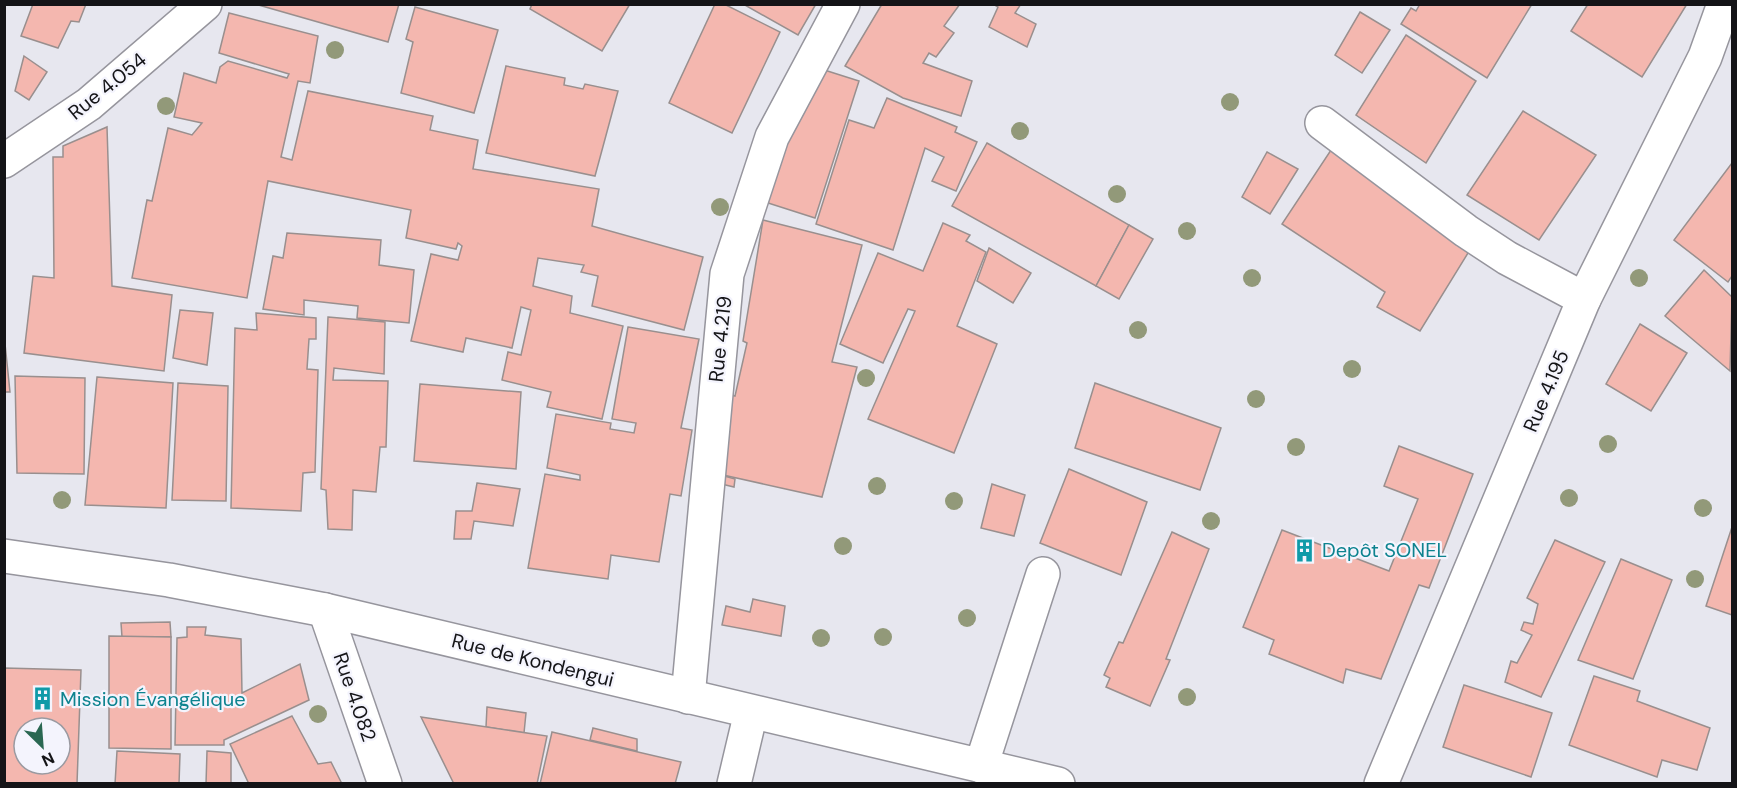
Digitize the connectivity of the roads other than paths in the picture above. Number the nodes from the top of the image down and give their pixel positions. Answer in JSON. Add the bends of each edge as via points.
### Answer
{"nodes":[{"id":1,"x":205,"y":4,"type":"edge"},
{"id":2,"x":843,"y":4,"type":"edge"},
{"id":3,"x":1724,"y":4,"type":"edge"},
{"id":4,"x":1322,"y":123,"type":"dead end"},
{"id":5,"x":4,"y":160,"type":"edge"},
{"id":6,"x":1584,"y":299,"type":"junction"},
{"id":7,"x":4,"y":556,"type":"edge"},
{"id":8,"x":1042,"y":574,"type":"dead end"},
{"id":9,"x":325,"y":610,"type":"junction"},
{"id":10,"x":688,"y":698,"type":"junction"},
{"id":11,"x":751,"y":712,"type":"junction"},
{"id":12,"x":981,"y":766,"type":"junction"},
{"id":13,"x":385,"y":783,"type":"edge"},
{"id":14,"x":734,"y":783,"type":"edge"},
{"id":15,"x":1058,"y":783,"type":"edge"},
{"id":16,"x":1382,"y":783,"type":"edge"}],
"edges":[{"from":1,"to":5,"type":"street","name":"Rue 4.054","via":[[89,104]]},
{"from":2,"to":10,"type":"street","name":"Rue 4.219","via":[[771,137],[727,274]]},
{"from":3,"to":6,"type":"street","name":"Rue 4.195","via":[[1705,57]]},
{"from":4,"to":6,"type":"street","via":[[1482,242]]},
{"from":6,"to":16,"type":"street","name":"Rue 4.195"},
{"from":7,"to":9,"type":"street","name":"Rue de Kondengui","via":[[169,580]]},
{"from":8,"to":12,"type":"street"},
{"from":9,"to":10,"type":"street","name":"Rue de Kondengui"},
{"from":9,"to":13,"type":"street","name":"Rue 4.082"},
{"from":10,"to":11,"type":"street","name":"Rue de Kondengui"},
{"from":11,"to":12,"type":"street","name":"Rue de Kondengui"},
{"from":11,"to":14,"type":"street"},
{"from":12,"to":15,"type":"street","name":"Rue de Kondengui"}]}
